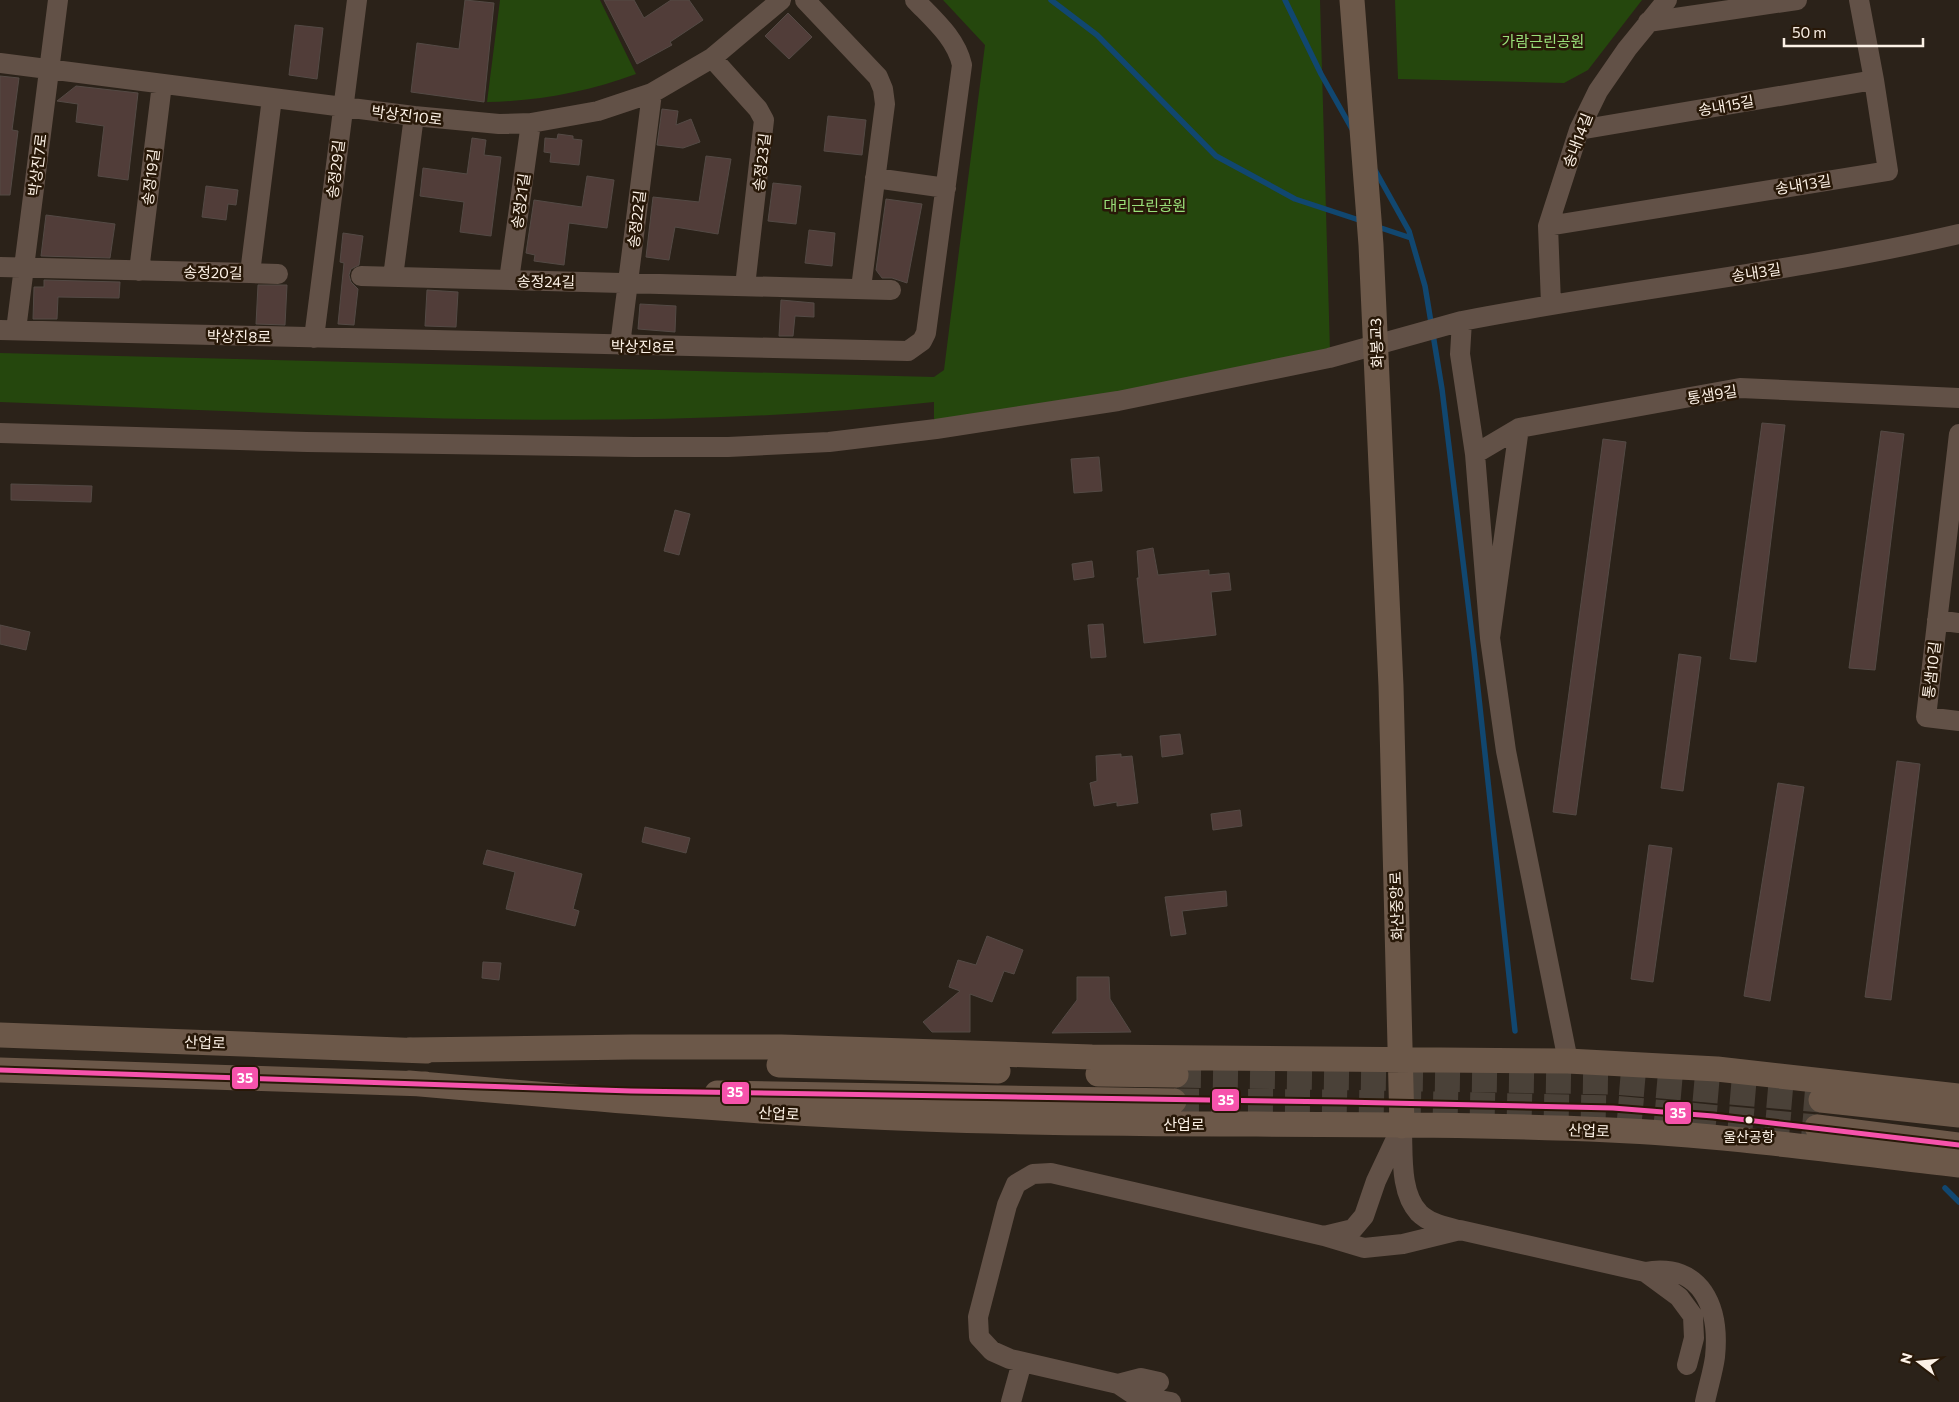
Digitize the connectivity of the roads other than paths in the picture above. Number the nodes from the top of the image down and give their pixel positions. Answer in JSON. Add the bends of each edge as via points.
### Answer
{"nodes":[{"id":1,"x":58,"y":0,"type":"edge"},
{"id":2,"x":357,"y":0,"type":"edge"},
{"id":3,"x":781,"y":0,"type":"edge"},
{"id":4,"x":805,"y":0,"type":"edge"},
{"id":5,"x":915,"y":0,"type":"edge"},
{"id":6,"x":1352,"y":0,"type":"edge"},
{"id":7,"x":1667,"y":0,"type":"edge"},
{"id":8,"x":1797,"y":0,"type":"edge"},
{"id":9,"x":1859,"y":0,"type":"edge"},
{"id":10,"x":1648,"y":22,"type":"junction"},
{"id":11,"x":712,"y":58,"type":"junction"},
{"id":12,"x":0,"y":63,"type":"edge"},
{"id":13,"x":49,"y":70,"type":"junction"},
{"id":14,"x":1874,"y":80,"type":"junction"},
{"id":15,"x":162,"y":84,"type":"junction"},
{"id":16,"x":652,"y":93,"type":"junction"},
{"id":17,"x":272,"y":98,"type":"junction"},
{"id":18,"x":343,"y":107,"type":"junction"},
{"id":19,"x":414,"y":116,"type":"junction"},
{"id":20,"x":530,"y":123,"type":"junction"},
{"id":21,"x":1579,"y":130,"type":"junction"},
{"id":22,"x":875,"y":178,"type":"junction"},
{"id":23,"x":946,"y":188,"type":"junction"},
{"id":24,"x":1548,"y":226,"type":"junction"},
{"id":25,"x":1959,"y":234,"type":"edge"},
{"id":26,"x":0,"y":267,"type":"edge"},
{"id":27,"x":24,"y":268,"type":"junction"},
{"id":28,"x":138,"y":270,"type":"junction"},
{"id":29,"x":250,"y":273,"type":"junction"},
{"id":30,"x":278,"y":274,"type":"dead end"},
{"id":31,"x":361,"y":276,"type":"dead end"},
{"id":32,"x":393,"y":277,"type":"junction"},
{"id":33,"x":509,"y":280,"type":"junction"},
{"id":34,"x":628,"y":282,"type":"junction"},
{"id":35,"x":745,"y":286,"type":"junction"},
{"id":36,"x":861,"y":288,"type":"junction"},
{"id":37,"x":891,"y":290,"type":"dead end"},
{"id":38,"x":1551,"y":304,"type":"junction"},
{"id":39,"x":1453,"y":323,"type":"junction"},
{"id":40,"x":8,"y":330,"type":"edge"},
{"id":41,"x":314,"y":338,"type":"junction"},
{"id":42,"x":620,"y":345,"type":"junction"},
{"id":43,"x":1959,"y":398,"type":"edge"},
{"id":44,"x":1519,"y":428,"type":"junction"},
{"id":45,"x":0,"y":433,"type":"edge"},
{"id":46,"x":1959,"y":434,"type":"edge"},
{"id":47,"x":1475,"y":454,"type":"junction"},
{"id":48,"x":1937,"y":620,"type":"junction"},
{"id":49,"x":1959,"y":622,"type":"edge"},
{"id":50,"x":1490,"y":638,"type":"junction"},
{"id":51,"x":1391,"y":686,"type":"joint"},
{"id":52,"x":1959,"y":720,"type":"edge"},
{"id":53,"x":0,"y":1035,"type":"edge"},
{"id":54,"x":410,"y":1050,"type":"junction"},
{"id":55,"x":1401,"y":1060,"type":"junction"},
{"id":56,"x":1568,"y":1060,"type":"junction"},
{"id":57,"x":0,"y":1070,"type":"edge"},
{"id":58,"x":1176,"y":1076,"type":"tunnel mouth"},
{"id":59,"x":409,"y":1083,"type":"junction"},
{"id":60,"x":1959,"y":1096,"type":"edge"},
{"id":61,"x":1821,"y":1100,"type":"tunnel mouth"},
{"id":62,"x":1174,"y":1101,"type":"tunnel mouth"},
{"id":63,"x":1959,"y":1115,"type":"edge"},
{"id":64,"x":1402,"y":1126,"type":"junction"},
{"id":65,"x":1817,"y":1127,"type":"tunnel mouth"},
{"id":66,"x":1959,"y":1144,"type":"edge"},
{"id":67,"x":1959,"y":1165,"type":"edge"},
{"id":68,"x":1460,"y":1230,"type":"junction"},
{"id":69,"x":1324,"y":1236,"type":"junction"},
{"id":70,"x":1645,"y":1272,"type":"junction"},
{"id":71,"x":1022,"y":1362,"type":"junction"},
{"id":72,"x":1687,"y":1365,"type":"dead end"},
{"id":73,"x":1159,"y":1382,"type":"dead end"},
{"id":74,"x":1118,"y":1384,"type":"junction"},
{"id":75,"x":1011,"y":1402,"type":"edge"},
{"id":76,"x":1171,"y":1402,"type":"edge"},
{"id":77,"x":1705,"y":1402,"type":"edge"}],
"edges":[{"from":1,"to":13,"type":"street","name":"박상진7로"},
{"from":2,"to":18,"type":"street","name":"송정29길"},
{"from":3,"to":11,"type":"street","name":"박상진10로"},
{"from":4,"to":22,"type":"street","via":[[878,77],[885,104]]},
{"from":5,"to":23,"type":"street","name":"박상진8로","via":[[953,42],[962,64]]},
{"from":6,"to":51,"type":"main road","name":"화봉교3","via":[[1371,245]]},
{"from":7,"to":10,"type":"street","name":"송내14길"},
{"from":8,"to":10,"type":"street"},
{"from":9,"to":14,"type":"street","name":"송내13길"},
{"from":10,"to":21,"type":"street","name":"송내14길","via":[[1598,92]]},
{"from":11,"to":16,"type":"street","name":"박상진10로"},
{"from":11,"to":35,"type":"street","name":"송정23길","via":[[758,109],[765,126]]},
{"from":12,"to":13,"type":"street","name":"박상진10로"},
{"from":13,"to":15,"type":"street","name":"박상진10로"},
{"from":13,"to":27,"type":"street","name":"박상진7로"},
{"from":14,"to":21,"type":"street","name":"송내15길"},
{"from":14,"to":24,"type":"street","name":"송내13길","via":[[1888,171]]},
{"from":15,"to":17,"type":"street","name":"박상진10로"},
{"from":15,"to":28,"type":"street","name":"송정19길"},
{"from":16,"to":20,"type":"street","name":"박상진10로","via":[[598,111]]},
{"from":16,"to":34,"type":"street","name":"송정22길"},
{"from":17,"to":18,"type":"street","name":"박상진10로"},
{"from":17,"to":29,"type":"street","name":"송정20길"},
{"from":18,"to":19,"type":"street","name":"박상진10로"},
{"from":18,"to":41,"type":"street","name":"송정29길"},
{"from":19,"to":20,"type":"street","name":"박상진10로","via":[[499,124]]},
{"from":19,"to":32,"type":"street"},
{"from":20,"to":33,"type":"street","name":"송정21길"},
{"from":21,"to":24,"type":"street","name":"송내14길"},
{"from":22,"to":23,"type":"street"},
{"from":22,"to":36,"type":"street"},
{"from":23,"to":42,"type":"street","name":"박상진8로","via":[[926,333],[922,341],[908,352]]},
{"from":24,"to":38,"type":"street","name":"송내14길"},
{"from":25,"to":38,"type":"street","name":"송내3길","via":[[1877,253]]},
{"from":26,"to":27,"type":"street","name":"송정20길"},
{"from":27,"to":28,"type":"street","name":"송정20길"},
{"from":27,"to":40,"type":"street","name":"박상진7로"},
{"from":28,"to":29,"type":"street","name":"송정20길"},
{"from":29,"to":30,"type":"street"},
{"from":31,"to":32,"type":"street","name":"송정24길"},
{"from":32,"to":33,"type":"street","name":"송정24길"},
{"from":33,"to":34,"type":"street","name":"송정24길"},
{"from":34,"to":35,"type":"street","name":"송정24길"},
{"from":34,"to":42,"type":"street","name":"송정22길"},
{"from":35,"to":36,"type":"street","name":"송정24길"},
{"from":36,"to":37,"type":"street","name":"송정24길"},
{"from":38,"to":39,"type":"street","name":"송내3길"},
{"from":39,"to":45,"type":"street","name":"송내3길","via":[[1329,358],[1118,401],[829,442],[634,448]]},
{"from":39,"to":47,"type":"street"},
{"from":40,"to":41,"type":"street","name":"박상진8로"},
{"from":41,"to":42,"type":"street","name":"박상진8로"},
{"from":43,"to":44,"type":"street","name":"통샘9길","via":[[1740,388]]},
{"from":44,"to":47,"type":"street","name":"통샘9길"},
{"from":44,"to":50,"type":"street"},
{"from":46,"to":48,"type":"street","name":"통샘10길"},
{"from":47,"to":50,"type":"street"},
{"from":48,"to":49,"type":"street","name":"통샘10길"},
{"from":48,"to":52,"type":"street","name":"통샘10길","via":[[1926,717]]},
{"from":50,"to":56,"type":"street","via":[[1506,751]]},
{"from":51,"to":55,"type":"main road","name":"화산중앙로"},
{"from":53,"to":54,"type":"main road","name":"산업로"},
{"from":54,"to":55,"type":"main road","name":"산업로","via":[[771,1047]]},
{"from":54,"to":58,"type":"main road","name":"산업로","via":[[862,1068]]},
{"from":55,"to":56,"type":"main road","name":"산업로"},
{"from":55,"to":64,"type":"main road","name":"화산중앙로"},
{"from":56,"to":60,"type":"main road","name":"산업로","via":[[1717,1069]]},
{"from":57,"to":59,"type":"main road","name":"산업로"},
{"from":59,"to":62,"type":"main road","name":"산업로","via":[[661,1092]]},
{"from":59,"to":64,"type":"main road","name":"산업로","via":[[631,1103],[865,1117],[1087,1124]]},
{"from":61,"to":63,"type":"main road"},
{"from":64,"to":67,"type":"main road","name":"산업로","via":[[1611,1130],[1688,1135]]},
{"from":64,"to":68,"type":"street","via":[[1403,1170],[1409,1196],[1418,1212],[1434,1223]]},
{"from":64,"to":69,"type":"street","via":[[1376,1181],[1364,1216],[1353,1229]]},
{"from":65,"to":66,"type":"main road"},
{"from":68,"to":69,"type":"street","via":[[1403,1244],[1364,1248]]},
{"from":68,"to":70,"type":"street"},
{"from":69,"to":71,"type":"street","via":[[1051,1173],[1033,1174],[1016,1184],[1007,1205],[978,1317],[979,1337],[992,1351]]},
{"from":70,"to":72,"type":"street","via":[[1679,1297],[1693,1316],[1694,1338]]},
{"from":70,"to":77,"type":"street","via":[[1663,1269],[1683,1274],[1702,1288],[1714,1317],[1715,1357]]},
{"from":71,"to":74,"type":"street"},
{"from":71,"to":75,"type":"street"},
{"from":73,"to":74,"type":"street","via":[[1141,1378]]},
{"from":74,"to":76,"type":"street","via":[[1136,1396]]}]}
